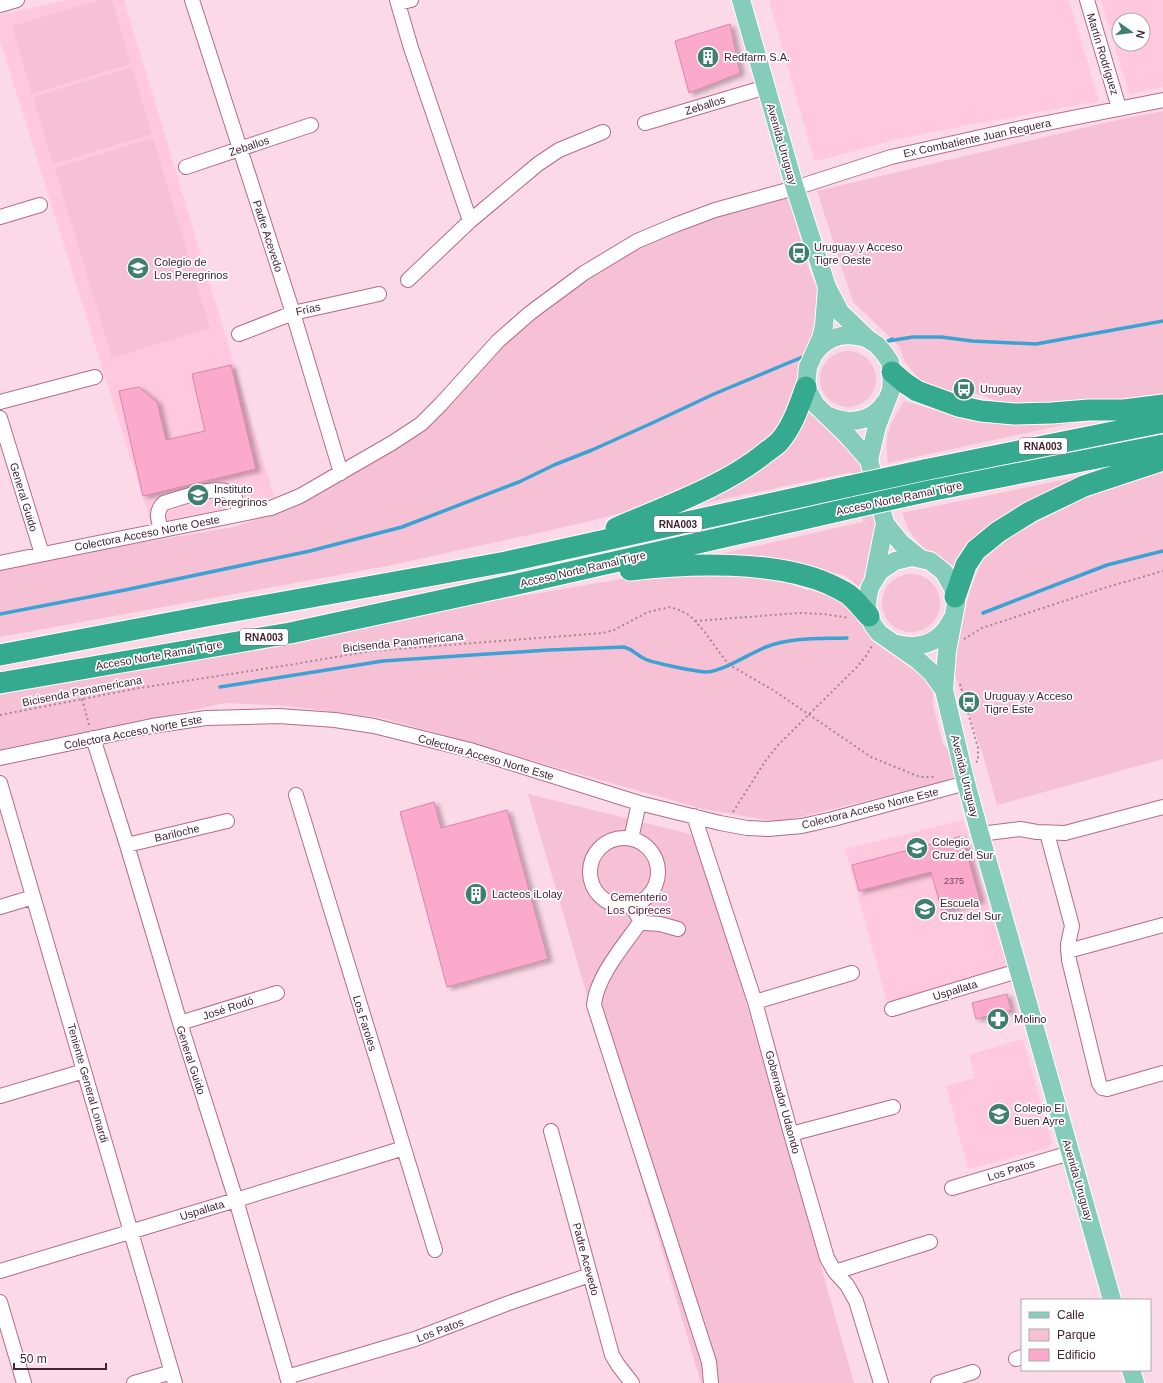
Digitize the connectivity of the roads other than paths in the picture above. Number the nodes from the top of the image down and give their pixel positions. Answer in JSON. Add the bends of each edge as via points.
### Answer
{"nodes":[{"id":1,"x":16,"y":0,"type":"edge"},
{"id":2,"x":192,"y":0,"type":"edge"},
{"id":3,"x":741,"y":0,"type":"edge"},
{"id":4,"x":1087,"y":0,"type":"edge"},
{"id":5,"x":402,"y":1,"type":"edge"},
{"id":6,"x":0,"y":5,"type":"edge"},
{"id":7,"x":766,"y":87,"type":"junction"},
{"id":8,"x":1163,"y":100,"type":"edge"},
{"id":9,"x":1119,"y":108,"type":"junction"},
{"id":10,"x":645,"y":123,"type":"dead end"},
{"id":11,"x":311,"y":125,"type":"dead end"},
{"id":12,"x":603,"y":132,"type":"dead end"},
{"id":13,"x":240,"y":149,"type":"junction"},
{"id":14,"x":186,"y":167,"type":"dead end"},
{"id":15,"x":795,"y":188,"type":"junction"},
{"id":16,"x":40,"y":205,"type":"dead end"},
{"id":17,"x":0,"y":217,"type":"edge"},
{"id":18,"x":470,"y":221,"type":"junction"},
{"id":19,"x":408,"y":280,"type":"dead end"},
{"id":20,"x":827,"y":287,"type":"junction"},
{"id":21,"x":379,"y":294,"type":"dead end"},
{"id":22,"x":293,"y":313,"type":"junction"},
{"id":23,"x":239,"y":334,"type":"dead end"},
{"id":24,"x":868,"y":339,"type":"junction"},
{"id":25,"x":811,"y":359,"type":"junction"},
{"id":26,"x":892,"y":372,"type":"junction"},
{"id":27,"x":95,"y":377,"type":"dead end"},
{"id":28,"x":806,"y":388,"type":"junction"},
{"id":29,"x":888,"y":398,"type":"junction"},
{"id":30,"x":0,"y":402,"type":"edge"},
{"id":31,"x":1163,"y":405,"type":"edge"},
{"id":32,"x":821,"y":411,"type":"junction"},
{"id":33,"x":0,"y":418,"type":"edge"},
{"id":34,"x":1163,"y":422,"type":"edge"},
{"id":35,"x":1163,"y":445,"type":"edge"},
{"id":36,"x":869,"y":460,"type":"junction"},
{"id":37,"x":1163,"y":460,"type":"edge"},
{"id":38,"x":341,"y":473,"type":"junction"},
{"id":39,"x":240,"y":514,"type":"junction"},
{"id":40,"x":885,"y":523,"type":"junction"},
{"id":41,"x":161,"y":530,"type":"junction"},
{"id":42,"x":42,"y":554,"type":"junction"},
{"id":43,"x":921,"y":559,"type":"junction"},
{"id":44,"x":506,"y":562,"type":"junction"},
{"id":45,"x":0,"y":563,"type":"edge"},
{"id":46,"x":874,"y":578,"type":"junction"},
{"id":47,"x":526,"y":582,"type":"junction"},
{"id":48,"x":954,"y":607,"type":"junction"},
{"id":49,"x":874,"y":624,"type":"junction"},
{"id":50,"x":896,"y":644,"type":"junction"},
{"id":51,"x":0,"y":655,"type":"edge"},
{"id":52,"x":0,"y":683,"type":"edge"},
{"id":53,"x":944,"y":690,"type":"junction"},
{"id":54,"x":93,"y":738,"type":"junction"},
{"id":55,"x":0,"y":758,"type":"edge"},
{"id":56,"x":0,"y":783,"type":"edge"},
{"id":57,"x":966,"y":783,"type":"junction"},
{"id":58,"x":296,"y":795,"type":"dead end"},
{"id":59,"x":639,"y":803,"type":"junction"},
{"id":60,"x":1163,"y":807,"type":"edge"},
{"id":61,"x":694,"y":816,"type":"junction"},
{"id":62,"x":227,"y":821,"type":"dead end"},
{"id":63,"x":1047,"y":832,"type":"junction"},
{"id":64,"x":980,"y":834,"type":"junction"},
{"id":65,"x":631,"y":839,"type":"junction"},
{"id":66,"x":127,"y":845,"type":"junction"},
{"id":67,"x":33,"y":897,"type":"junction"},
{"id":68,"x":632,"y":906,"type":"junction"},
{"id":69,"x":0,"y":907,"type":"edge"},
{"id":70,"x":641,"y":921,"type":"junction"},
{"id":71,"x":1163,"y":924,"type":"edge"},
{"id":72,"x":678,"y":929,"type":"dead end"},
{"id":73,"x":1068,"y":951,"type":"junction"},
{"id":74,"x":1018,"y":971,"type":"junction"},
{"id":75,"x":852,"y":973,"type":"dead end"},
{"id":76,"x":277,"y":993,"type":"dead end"},
{"id":77,"x":755,"y":1002,"type":"junction"},
{"id":78,"x":892,"y":1009,"type":"dead end"},
{"id":79,"x":180,"y":1023,"type":"junction"},
{"id":80,"x":84,"y":1071,"type":"junction"},
{"id":81,"x":1163,"y":1073,"type":"edge"},
{"id":82,"x":0,"y":1096,"type":"edge"},
{"id":83,"x":893,"y":1107,"type":"dead end"},
{"id":84,"x":550,"y":1131,"type":"dead end"},
{"id":85,"x":791,"y":1134,"type":"junction"},
{"id":86,"x":404,"y":1148,"type":"junction"},
{"id":87,"x":1070,"y":1153,"type":"junction"},
{"id":88,"x":952,"y":1188,"type":"dead end"},
{"id":89,"x":236,"y":1200,"type":"junction"},
{"id":90,"x":130,"y":1232,"type":"junction"},
{"id":91,"x":930,"y":1242,"type":"dead end"},
{"id":92,"x":435,"y":1250,"type":"dead end"},
{"id":93,"x":0,"y":1271,"type":"edge"},
{"id":94,"x":835,"y":1272,"type":"junction"},
{"id":95,"x":590,"y":1275,"type":"junction"},
{"id":96,"x":1112,"y":1299,"type":"edge"},
{"id":97,"x":0,"y":1302,"type":"edge"},
{"id":98,"x":1131,"y":1371,"type":"edge"},
{"id":99,"x":973,"y":1372,"type":"dead end"},
{"id":100,"x":174,"y":1377,"type":"edge"},
{"id":101,"x":288,"y":1380,"type":"edge"},
{"id":102,"x":24,"y":1383,"type":"edge"},
{"id":103,"x":134,"y":1383,"type":"edge"},
{"id":104,"x":632,"y":1383,"type":"edge"},
{"id":105,"x":711,"y":1383,"type":"edge"},
{"id":106,"x":881,"y":1383,"type":"edge"},
{"id":107,"x":938,"y":1383,"type":"edge"},
{"id":108,"x":1135,"y":1383,"type":"edge"}],
"edges":[{"from":1,"to":6,"type":"street"},
{"from":2,"to":13,"type":"street","name":"Padre Acevedo"},
{"from":3,"to":7,"type":"main road","name":"Avenida Uruguay"},
{"from":4,"to":9,"type":"street","name":"Martín Rodríguez"},
{"from":5,"to":18,"type":"street","via":[[411,48]]},
{"from":7,"to":10,"type":"street","name":"Zeballos"},
{"from":7,"to":15,"type":"main road","name":"Avenida Uruguay"},
{"from":8,"to":9,"type":"street","name":"Ex Combatiente Juan Reguera"},
{"from":9,"to":15,"type":"street","name":"Ex Combatiente Juan Reguera","via":[[891,157]]},
{"from":11,"to":13,"type":"street","name":"Zeballos"},
{"from":12,"to":18,"type":"street","via":[[559,150],[538,164]]},
{"from":13,"to":14,"type":"street","name":"Zeballos"},
{"from":13,"to":22,"type":"street","name":"Padre Acevedo"},
{"from":15,"to":20,"type":"main road","name":"Avenida Uruguay"},
{"from":15,"to":38,"type":"street","name":"Colectora Acceso Norte Oeste","via":[[715,210],[675,225],[637,241],[584,273],[530,313],[498,341],[421,424]]},
{"from":16,"to":17,"type":"street"},
{"from":18,"to":19,"type":"street"},
{"from":20,"to":24,"type":"main road","name":"Avenida Uruguay","via":[[840,312]]},
{"from":20,"to":25,"type":"main road","name":"Avenida Uruguay","via":[[824,326]]},
{"from":21,"to":22,"type":"street","name":"Frías"},
{"from":22,"to":23,"type":"street","name":"Frías"},
{"from":22,"to":38,"type":"street","name":"Padre Acevedo"},
{"from":24,"to":25,"type":"main road","name":"Avenida Uruguay","via":[[850,335],[831,339],[823,344]]},
{"from":24,"to":26,"type":"main road","name":"Avenida Uruguay","via":[[884,353],[890,362]]},
{"from":25,"to":28,"type":"main road","name":"Avenida Uruguay"},
{"from":26,"to":29,"type":"main road","name":"Avenida Uruguay"},
{"from":26,"to":31,"type":"highway","via":[[917,391],[958,406],[981,411],[1037,414],[1124,410]]},
{"from":27,"to":30,"type":"street"},
{"from":28,"to":32,"type":"main road","name":"Avenida Uruguay"},
{"from":28,"to":44,"type":"highway","via":[[792,425],[779,442],[731,476],[600,535]]},
{"from":29,"to":32,"type":"main road","name":"Avenida Uruguay","via":[[877,411],[862,420],[845,422]]},
{"from":29,"to":36,"type":"main road","name":"Avenida Uruguay","via":[[877,426]]},
{"from":32,"to":36,"type":"main road","name":"Avenida Uruguay"},
{"from":33,"to":42,"type":"street","name":"General Guido"},
{"from":34,"to":44,"type":"highway","name":"Acceso Norte Ramal Tigre","number":"RNA003","bridge":true,"via":[[924,470]]},
{"from":35,"to":47,"type":"highway","name":"Acceso Norte Ramal Tigre","number":"RNA003","bridge":true,"via":[[929,491]]},
{"from":36,"to":40,"type":"main road","name":"Avenida Uruguay"},
{"from":37,"to":48,"type":"highway","via":[[1084,486],[1030,512],[998,532],[976,550],[966,565]]},
{"from":38,"to":39,"type":"street","name":"Colectora Acceso Norte Oeste","via":[[300,496],[271,508]]},
{"from":39,"to":41,"type":"street","name":"Colectora Acceso Norte Oeste"},
{"from":39,"to":41,"type":"street","via":[[230,492],[211,490],[160,506],[157,517]]},
{"from":40,"to":43,"type":"main road","name":"Avenida Uruguay","via":[[901,543]]},
{"from":40,"to":46,"type":"main road","name":"Avenida Uruguay"},
{"from":41,"to":42,"type":"street","name":"Colectora Acceso Norte Oeste"},
{"from":42,"to":45,"type":"street","name":"Colectora Acceso Norte Oeste"},
{"from":43,"to":46,"type":"main road","name":"Avenida Uruguay","via":[[912,557],[895,561]]},
{"from":43,"to":48,"type":"main road","name":"Avenida Uruguay","via":[[930,561],[950,580]]},
{"from":44,"to":51,"type":"highway","name":"Acceso Norte Ramal Tigre","number":"RNA003"},
{"from":46,"to":49,"type":"main road","name":"Avenida Uruguay","via":[[867,606]]},
{"from":47,"to":49,"type":"highway","via":[[656,567],[707,566],[776,570],[813,578],[834,586],[848,594]]},
{"from":47,"to":52,"type":"highway","name":"Acceso Norte Ramal Tigre","number":"RNA003","via":[[290,633]]},
{"from":48,"to":50,"type":"main road","name":"Avenida Uruguay","via":[[949,626],[934,640],[916,646]]},
{"from":48,"to":53,"type":"main road","name":"Avenida Uruguay"},
{"from":49,"to":50,"type":"main road","name":"Avenida Uruguay","via":[[887,639]]},
{"from":50,"to":53,"type":"main road","name":"Avenida Uruguay","via":[[931,672]]},
{"from":53,"to":57,"type":"main road","name":"Avenida Uruguay"},
{"from":54,"to":55,"type":"street","name":"Colectora Acceso Norte Este"},
{"from":54,"to":59,"type":"street","name":"Colectora Acceso Norte Este","via":[[206,718],[279,716],[335,720],[374,726],[470,750]]},
{"from":54,"to":66,"type":"street","name":"General Guido"},
{"from":56,"to":67,"type":"street","name":"Teniente General Lonardi"},
{"from":57,"to":61,"type":"street","name":"Colectora Acceso Norte Este","via":[[833,820],[802,826],[747,828]]},
{"from":57,"to":64,"type":"main road","name":"Avenida Uruguay"},
{"from":58,"to":86,"type":"street","name":"Los Faroles"},
{"from":59,"to":61,"type":"street","name":"Colectora Acceso Norte Este"},
{"from":59,"to":65,"type":"street"},
{"from":60,"to":63,"type":"street","via":[[1064,834]]},
{"from":61,"to":77,"type":"street","name":"Gobernador Udaondo"},
{"from":62,"to":66,"type":"street","name":"Bariloche"},
{"from":63,"to":64,"type":"street","via":[[1020,829]]},
{"from":63,"to":73,"type":"street","via":[[1072,926]]},
{"from":64,"to":74,"type":"main road","name":"Avenida Uruguay"},
{"from":65,"to":68,"type":"street","via":[[642,843],[650,850],[656,860],[658,872],[651,893]]},
{"from":65,"to":68,"type":"street","via":[[619,838],[602,846],[592,860],[590,872],[592,885],[598,895],[608,903]]},
{"from":66,"to":79,"type":"street","name":"General Guido"},
{"from":67,"to":69,"type":"street"},
{"from":67,"to":80,"type":"street","name":"Teniente General Lonardi"},
{"from":68,"to":70,"type":"street"},
{"from":70,"to":72,"type":"street"},
{"from":70,"to":105,"type":"street","via":[[605,973],[594,996],[594,1005],[709,1362]]},
{"from":71,"to":73,"type":"street"},
{"from":73,"to":81,"type":"street","via":[[1102,1088],[1107,1089]]},
{"from":74,"to":78,"type":"street","name":"Uspallata"},
{"from":74,"to":87,"type":"main road","name":"Avenida Uruguay"},
{"from":75,"to":77,"type":"street"},
{"from":76,"to":79,"type":"street","name":"José Rodó"},
{"from":77,"to":85,"type":"street","name":"Gobernador Udaondo"},
{"from":79,"to":89,"type":"street","name":"General Guido"},
{"from":80,"to":82,"type":"street"},
{"from":80,"to":90,"type":"street","name":"Teniente General Lonardi"},
{"from":83,"to":85,"type":"street"},
{"from":84,"to":95,"type":"street","name":"Padre Acevedo"},
{"from":85,"to":94,"type":"street","name":"Gobernador Udaondo","via":[[827,1258]]},
{"from":86,"to":89,"type":"street","name":"Uspallata"},
{"from":86,"to":92,"type":"street","name":"Los Faroles"},
{"from":87,"to":88,"type":"street","name":"Los Patos"},
{"from":87,"to":96,"type":"main road","name":"Avenida Uruguay"},
{"from":89,"to":90,"type":"street","name":"Uspallata"},
{"from":89,"to":101,"type":"street","name":"General Guido"},
{"from":90,"to":93,"type":"street","name":"Uspallata"},
{"from":90,"to":100,"type":"street","name":"Teniente General Lonardi"},
{"from":91,"to":94,"type":"street"},
{"from":94,"to":106,"type":"street","name":"Gobernador Udaondo","via":[[847,1285],[856,1301]]},
{"from":95,"to":101,"type":"street","name":"Los Patos","via":[[506,1304],[415,1340]]},
{"from":95,"to":104,"type":"street","name":"Padre Acevedo","via":[[612,1355]]},
{"from":97,"to":102,"type":"street"},
{"from":98,"to":108,"type":"main road"},
{"from":99,"to":107,"type":"street"},
{"from":100,"to":103,"type":"street"}]}
